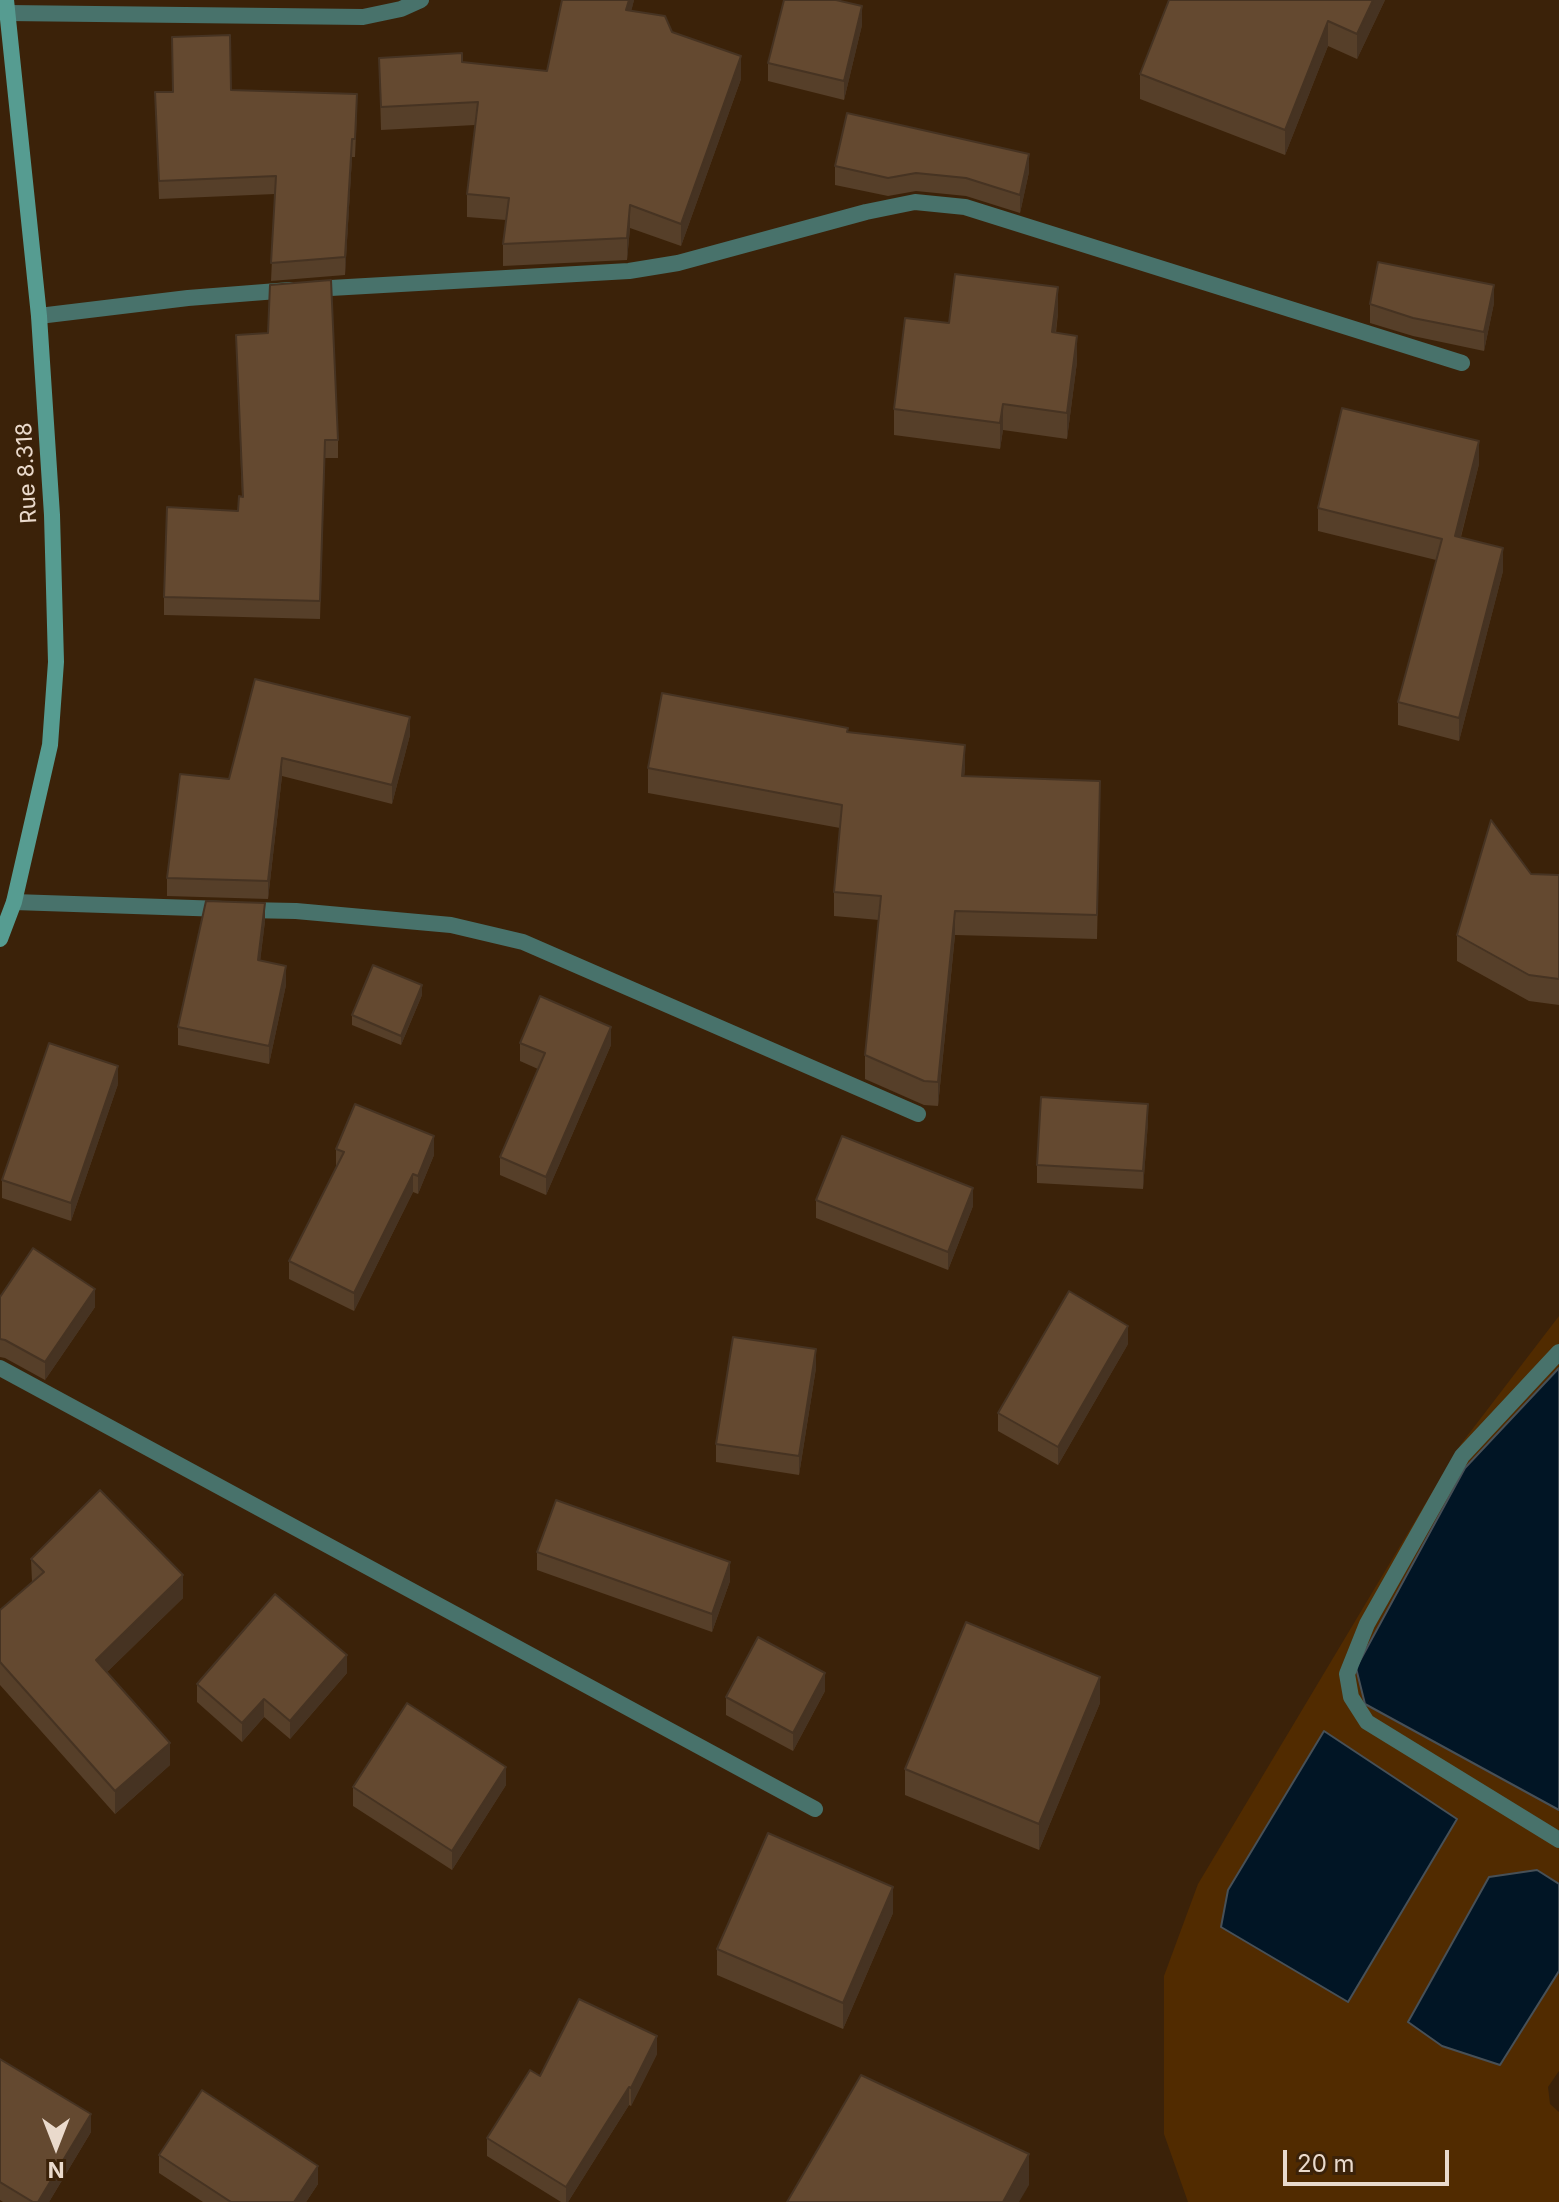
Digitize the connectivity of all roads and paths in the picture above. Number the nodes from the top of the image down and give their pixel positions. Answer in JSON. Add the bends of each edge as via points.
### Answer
{"nodes":[{"id":1,"x":421,"y":0,"type":"edge"},
{"id":2,"x":7,"y":6,"type":"edge"},
{"id":3,"x":39,"y":316,"type":"junction"},
{"id":4,"x":1462,"y":363,"type":"dead end"},
{"id":5,"x":14,"y":902,"type":"junction"},
{"id":6,"x":0,"y":939,"type":"edge"},
{"id":7,"x":918,"y":1114,"type":"edge"},
{"id":8,"x":1559,"y":1352,"type":"edge"},
{"id":9,"x":0,"y":1368,"type":"edge"},
{"id":10,"x":815,"y":1809,"type":"dead end"},
{"id":11,"x":1559,"y":1840,"type":"edge"}],
"edges":[{"from":1,"to":2,"type":"street","via":[[363,17]]},
{"from":2,"to":3,"type":"main road","name":"Rue 8.318"},
{"from":3,"to":4,"type":"street","via":[[203,297],[629,271],[915,202],[965,207]]},
{"from":3,"to":5,"type":"main road","name":"Rue 8.318","via":[[56,662],[50,745]]},
{"from":5,"to":6,"type":"main road","name":"Rue 8.318"},
{"from":5,"to":7,"type":"street","via":[[296,911],[451,925],[523,942]]},
{"from":8,"to":11,"type":"street","via":[[1462,1456],[1367,1624],[1347,1674],[1351,1697],[1367,1722]]},
{"from":9,"to":10,"type":"street"}]}
